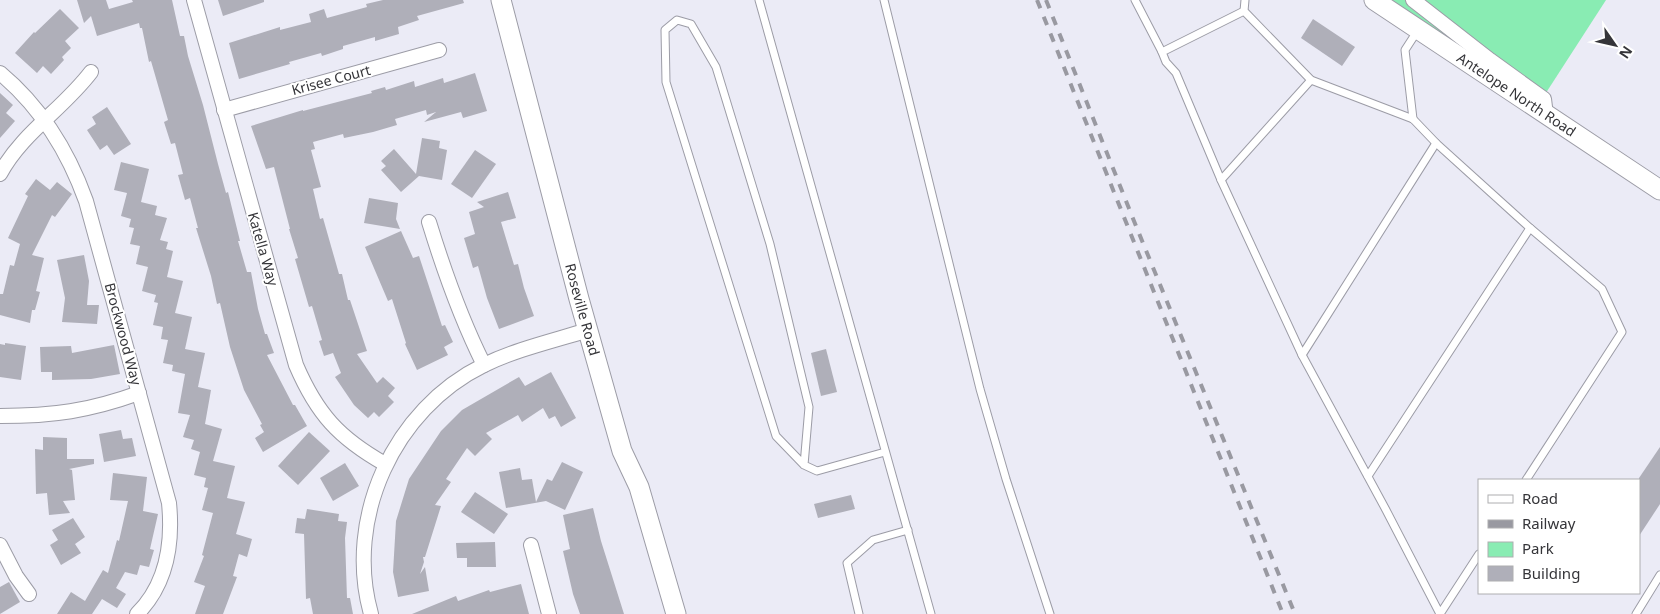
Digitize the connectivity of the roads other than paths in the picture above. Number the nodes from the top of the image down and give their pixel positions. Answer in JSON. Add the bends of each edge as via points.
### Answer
{"nodes":[{"id":1,"x":194,"y":0,"type":"edge"},
{"id":2,"x":501,"y":0,"type":"edge"},
{"id":3,"x":759,"y":0,"type":"edge"},
{"id":4,"x":884,"y":0,"type":"edge"},
{"id":5,"x":1134,"y":0,"type":"edge"},
{"id":6,"x":1245,"y":0,"type":"edge"},
{"id":7,"x":1374,"y":0,"type":"edge"},
{"id":8,"x":1413,"y":0,"type":"edge"},
{"id":9,"x":1244,"y":11,"type":"junction"},
{"id":10,"x":1418,"y":30,"type":"junction"},
{"id":11,"x":439,"y":50,"type":"dead end"},
{"id":12,"x":1162,"y":52,"type":"junction"},
{"id":13,"x":91,"y":72,"type":"dead end"},
{"id":14,"x":0,"y":73,"type":"edge"},
{"id":15,"x":1311,"y":80,"type":"junction"},
{"id":16,"x":224,"y":110,"type":"junction"},
{"id":17,"x":1546,"y":115,"type":"junction"},
{"id":18,"x":1413,"y":119,"type":"junction"},
{"id":19,"x":45,"y":120,"type":"junction"},
{"id":20,"x":1436,"y":143,"type":"junction"},
{"id":21,"x":0,"y":174,"type":"edge"},
{"id":22,"x":1221,"y":180,"type":"junction"},
{"id":23,"x":1660,"y":190,"type":"edge"},
{"id":24,"x":429,"y":222,"type":"dead end"},
{"id":25,"x":1530,"y":228,"type":"junction"},
{"id":26,"x":588,"y":330,"type":"junction"},
{"id":27,"x":1302,"y":354,"type":"junction"},
{"id":28,"x":484,"y":365,"type":"junction"},
{"id":29,"x":139,"y":393,"type":"junction"},
{"id":30,"x":0,"y":416,"type":"edge"},
{"id":31,"x":885,"y":452,"type":"junction"},
{"id":32,"x":385,"y":464,"type":"junction"},
{"id":33,"x":804,"y":465,"type":"junction"},
{"id":34,"x":1368,"y":476,"type":"junction"},
{"id":35,"x":1527,"y":479,"type":"edge"},
{"id":36,"x":908,"y":530,"type":"junction"},
{"id":37,"x":0,"y":545,"type":"edge"},
{"id":38,"x":532,"y":545,"type":"dead end"},
{"id":39,"x":1478,"y":556,"type":"edge"},
{"id":40,"x":1660,"y":575,"type":"edge"},
{"id":41,"x":28,"y":594,"type":"dead end"},
{"id":42,"x":137,"y":614,"type":"edge"},
{"id":43,"x":370,"y":614,"type":"edge"},
{"id":44,"x":549,"y":614,"type":"edge"},
{"id":45,"x":676,"y":614,"type":"edge"},
{"id":46,"x":859,"y":614,"type":"edge"},
{"id":47,"x":931,"y":614,"type":"edge"},
{"id":48,"x":1050,"y":614,"type":"edge"},
{"id":49,"x":1636,"y":614,"type":"edge"}],
"edges":[{"from":1,"to":16,"type":"street","name":"Katella Way"},
{"from":2,"to":26,"type":"main road","name":"Roseville Road"},
{"from":3,"to":31,"type":"lane"},
{"from":4,"to":48,"type":"lane","via":[[980,389]]},
{"from":5,"to":12,"type":"lane"},
{"from":6,"to":9,"type":"lane"},
{"from":7,"to":10,"type":"main road","name":"Antelope North Road"},
{"from":8,"to":17,"type":"street","via":[[1544,98]]},
{"from":9,"to":12,"type":"lane"},
{"from":9,"to":15,"type":"lane"},
{"from":10,"to":17,"type":"main road","name":"Antelope North Road"},
{"from":10,"to":18,"type":"lane","via":[[1405,50]]},
{"from":11,"to":16,"type":"street","name":"Krisee Court"},
{"from":12,"to":22,"type":"lane","via":[[1176,73]]},
{"from":13,"to":19,"type":"street"},
{"from":14,"to":19,"type":"street","name":"Brockwood Way"},
{"from":15,"to":18,"type":"lane"},
{"from":15,"to":22,"type":"lane"},
{"from":16,"to":32,"type":"street","name":"Katella Way","via":[[305,388],[325,418],[342,435],[361,451]]},
{"from":17,"to":23,"type":"main road","name":"Antelope North Road"},
{"from":18,"to":20,"type":"lane"},
{"from":19,"to":21,"type":"street","via":[[19,145]]},
{"from":19,"to":29,"type":"street","name":"Brockwood Way","via":[[66,152],[83,193]]},
{"from":20,"to":25,"type":"lane"},
{"from":20,"to":27,"type":"lane"},
{"from":22,"to":27,"type":"lane"},
{"from":24,"to":28,"type":"street","via":[[456,304]]},
{"from":25,"to":34,"type":"lane"},
{"from":25,"to":35,"type":"lane","via":[[1602,289],[1622,332]]},
{"from":26,"to":28,"type":"street"},
{"from":26,"to":45,"type":"main road","name":"Roseville Road","via":[[622,451],[639,487]]},
{"from":27,"to":34,"type":"lane"},
{"from":28,"to":32,"type":"street","via":[[428,404],[406,430]]},
{"from":29,"to":30,"type":"street","via":[[104,405],[56,414]]},
{"from":29,"to":42,"type":"street","name":"Brockwood Way","via":[[169,504],[171,526],[167,559],[160,581]]},
{"from":31,"to":33,"type":"lane","via":[[817,471]]},
{"from":31,"to":36,"type":"lane"},
{"from":32,"to":43,"type":"street","via":[[366,531],[364,576]]},
{"from":33,"to":33,"type":"lane","via":[[776,436],[666,82],[665,30],[676,20],[691,24],[716,67],[770,244],[809,407]]},
{"from":34,"to":39,"type":"lane","via":[[1440,614]]},
{"from":36,"to":46,"type":"lane","via":[[874,540],[847,563]]},
{"from":36,"to":47,"type":"lane"},
{"from":37,"to":41,"type":"street"},
{"from":38,"to":44,"type":"street"},
{"from":40,"to":49,"type":"lane"}]}
